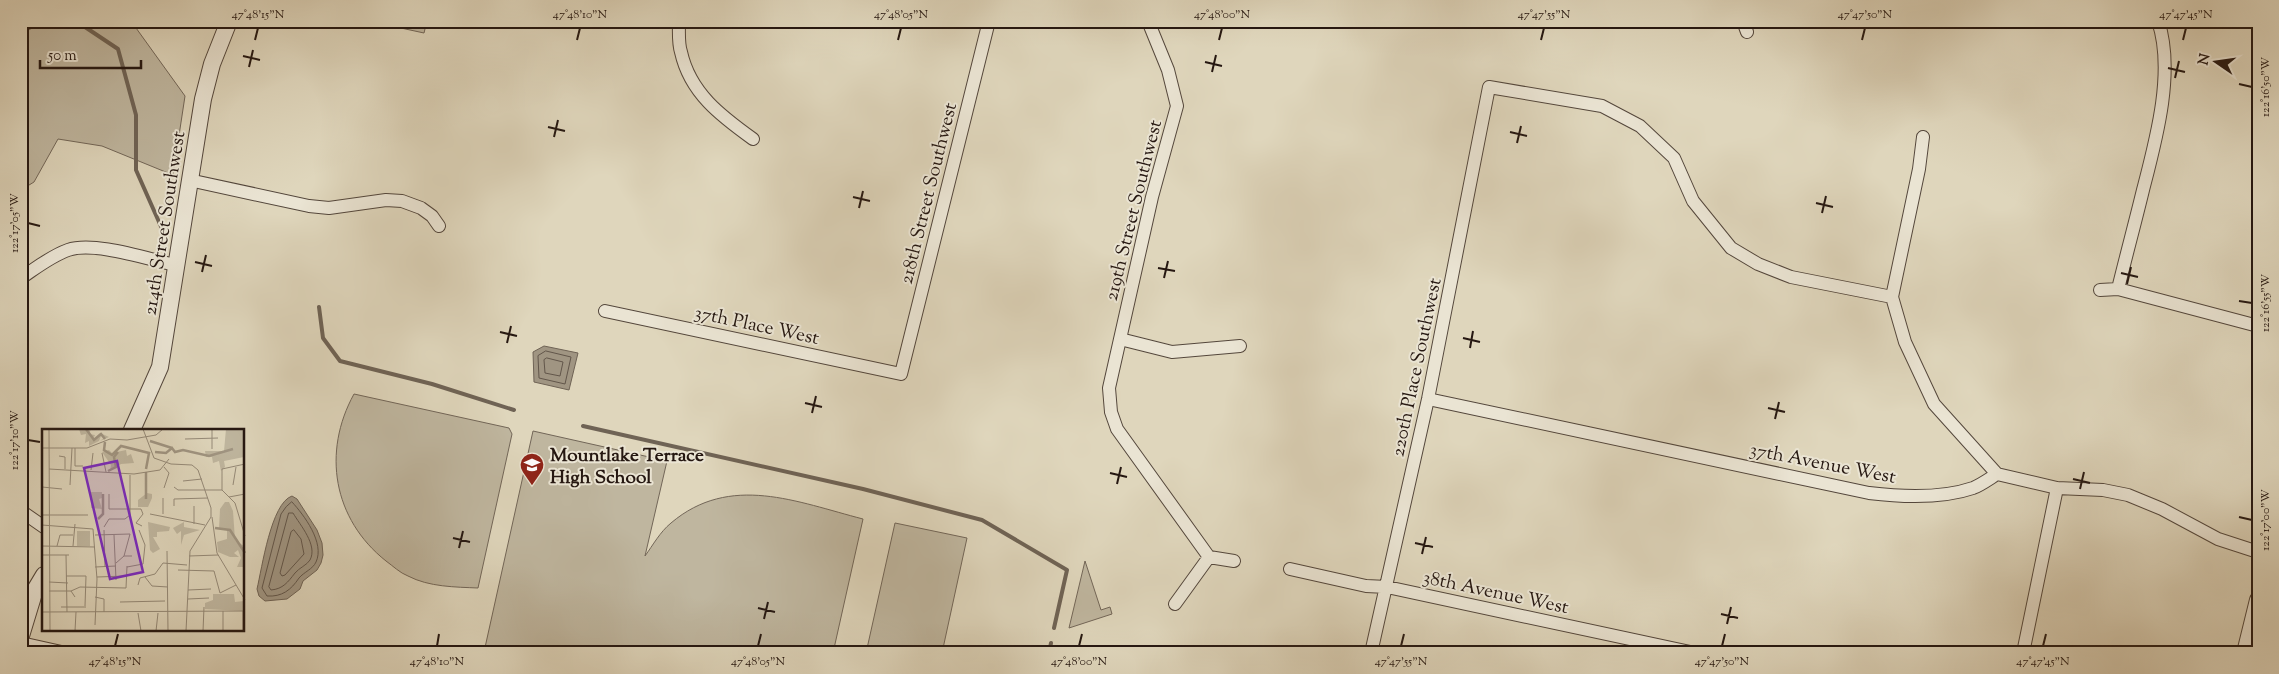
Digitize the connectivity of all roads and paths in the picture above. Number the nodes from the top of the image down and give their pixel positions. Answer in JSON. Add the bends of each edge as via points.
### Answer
{"nodes":[{"id":1,"x":229,"y":21,"type":"edge"},
{"id":2,"x":679,"y":21,"type":"edge"},
{"id":3,"x":989,"y":21,"type":"edge"},
{"id":4,"x":1148,"y":21,"type":"edge"},
{"id":5,"x":2158,"y":21,"type":"edge"},
{"id":6,"x":1922,"y":137,"type":"dead end"},
{"id":7,"x":753,"y":139,"type":"dead end"},
{"id":8,"x":189,"y":180,"type":"junction"},
{"id":9,"x":439,"y":226,"type":"dead end"},
{"id":10,"x":175,"y":265,"type":"junction"},
{"id":11,"x":21,"y":278,"type":"edge"},
{"id":12,"x":2118,"y":289,"type":"junction"},
{"id":13,"x":2100,"y":290,"type":"dead end"},
{"id":14,"x":1892,"y":297,"type":"junction"},
{"id":15,"x":605,"y":311,"type":"dead end"},
{"id":16,"x":2258,"y":326,"type":"edge"},
{"id":17,"x":1120,"y":339,"type":"junction"},
{"id":18,"x":1240,"y":346,"type":"dead end"},
{"id":19,"x":901,"y":374,"type":"joint"},
{"id":20,"x":1428,"y":399,"type":"junction"},
{"id":21,"x":132,"y":429,"type":"edge"},
{"id":22,"x":1997,"y":474,"type":"junction"},
{"id":23,"x":2057,"y":488,"type":"junction"},
{"id":24,"x":21,"y":511,"type":"edge"},
{"id":25,"x":42,"y":525,"type":"edge"},
{"id":26,"x":2258,"y":552,"type":"edge"},
{"id":27,"x":1209,"y":557,"type":"junction"},
{"id":28,"x":1234,"y":560,"type":"dead end"},
{"id":29,"x":1290,"y":569,"type":"dead end"},
{"id":30,"x":42,"y":579,"type":"edge"},
{"id":31,"x":1387,"y":586,"type":"junction"},
{"id":32,"x":2258,"y":600,"type":"edge"},
{"id":33,"x":1175,"y":604,"type":"dead end"},
{"id":34,"x":21,"y":636,"type":"edge"},
{"id":35,"x":21,"y":643,"type":"edge"},
{"id":36,"x":66,"y":653,"type":"edge"},
{"id":37,"x":1371,"y":653,"type":"edge"},
{"id":38,"x":1694,"y":653,"type":"edge"},
{"id":39,"x":2023,"y":653,"type":"edge"},
{"id":40,"x":2245,"y":653,"type":"edge"}],
"edges":[{"from":1,"to":8,"type":"street","name":"214th Street Southwest","via":[[212,64],[203,99]]},
{"from":2,"to":7,"type":"street","via":[[681,52],[694,87],[726,120]]},
{"from":3,"to":19,"type":"street","name":"218th Street Southwest"},
{"from":4,"to":17,"type":"street","name":"219th Street Southwest","via":[[1168,70],[1177,106],[1152,197]]},
{"from":5,"to":12,"type":"street","via":[[2162,34],[2164,89],[2156,138]]},
{"from":6,"to":14,"type":"street","via":[[1919,169]]},
{"from":8,"to":9,"type":"street","via":[[322,207],[402,201],[421,208]]},
{"from":8,"to":10,"type":"street","name":"214th Street Southwest"},
{"from":10,"to":11,"type":"street","via":[[91,247],[69,250]]},
{"from":10,"to":21,"type":"street","name":"214th Street Southwest","via":[[160,367]]},
{"from":12,"to":13,"type":"street"},
{"from":12,"to":16,"type":"street"},
{"from":14,"to":20,"type":"street","name":"220th Place Southwest","via":[[1791,277],[1758,264],[1731,248],[1693,201],[1674,158],[1640,126],[1602,106],[1489,87]]},
{"from":14,"to":22,"type":"street","via":[[1905,342],[1934,404]]},
{"from":15,"to":19,"type":"street","name":"37th Place West"},
{"from":17,"to":18,"type":"street","via":[[1172,352]]},
{"from":17,"to":27,"type":"street","name":"219th Street Southwest","via":[[1108,388],[1110,412],[1117,429]]},
{"from":20,"to":22,"type":"street","name":"37th Avenue West","via":[[1869,494],[1914,496],[1951,492],[1974,488]]},
{"from":20,"to":31,"type":"street","name":"220th Place Southwest"},
{"from":22,"to":23,"type":"street"},
{"from":23,"to":26,"type":"street","via":[[2104,490],[2128,495],[2218,539]]},
{"from":23,"to":39,"type":"street"},
{"from":24,"to":25,"type":"street"},
{"from":27,"to":28,"type":"street"},
{"from":27,"to":33,"type":"street"},
{"from":29,"to":31,"type":"street","name":"38th Avenue West","via":[[1366,586]]},
{"from":30,"to":34,"type":"street"},
{"from":31,"to":37,"type":"street","name":"220th Place Southwest"},
{"from":31,"to":38,"type":"street","name":"38th Avenue West"},
{"from":32,"to":40,"type":"street"},
{"from":35,"to":36,"type":"street"}]}
